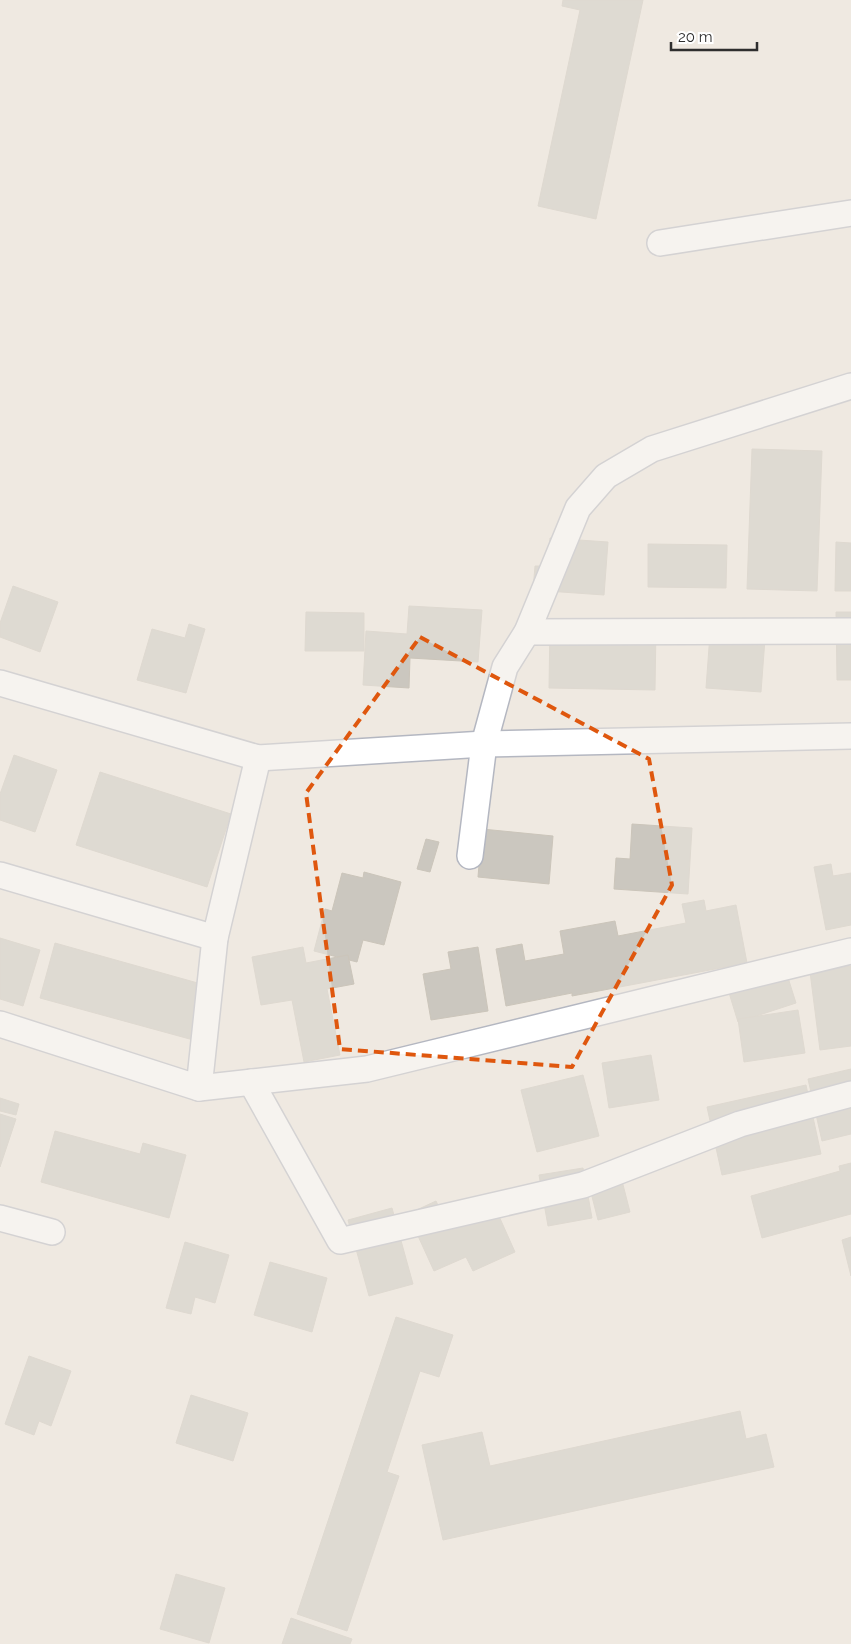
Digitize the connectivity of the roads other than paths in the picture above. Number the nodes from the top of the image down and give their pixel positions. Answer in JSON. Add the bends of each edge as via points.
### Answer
{"nodes":[{"id":1,"x":851,"y":213,"type":"edge"},
{"id":2,"x":660,"y":243,"type":"dead end"},
{"id":3,"x":851,"y":386,"type":"edge"},
{"id":4,"x":851,"y":631,"type":"edge"},
{"id":5,"x":527,"y":632,"type":"junction"},
{"id":6,"x":0,"y":683,"type":"edge"},
{"id":7,"x":851,"y":736,"type":"edge"},
{"id":8,"x":484,"y":744,"type":"junction"},
{"id":9,"x":258,"y":758,"type":"junction"},
{"id":10,"x":470,"y":856,"type":"dead end"},
{"id":11,"x":0,"y":875,"type":"edge"},
{"id":12,"x":215,"y":938,"type":"junction"},
{"id":13,"x":851,"y":951,"type":"edge"},
{"id":14,"x":0,"y":1024,"type":"edge"},
{"id":15,"x":251,"y":1082,"type":"junction"},
{"id":16,"x":199,"y":1088,"type":"junction"},
{"id":17,"x":851,"y":1094,"type":"edge"},
{"id":18,"x":0,"y":1218,"type":"edge"},
{"id":19,"x":52,"y":1232,"type":"dead end"}],
"edges":[{"from":1,"to":2,"type":"street"},
{"from":3,"to":5,"type":"street","via":[[652,449],[606,476],[578,508]]},
{"from":4,"to":5,"type":"street"},
{"from":5,"to":8,"type":"street","via":[[506,667]]},
{"from":6,"to":9,"type":"street"},
{"from":7,"to":8,"type":"street"},
{"from":8,"to":9,"type":"street"},
{"from":8,"to":10,"type":"street"},
{"from":9,"to":12,"type":"street"},
{"from":11,"to":12,"type":"street"},
{"from":12,"to":16,"type":"street"},
{"from":13,"to":15,"type":"street","via":[[367,1070]]},
{"from":14,"to":16,"type":"street"},
{"from":15,"to":16,"type":"street"},
{"from":15,"to":17,"type":"street","via":[[340,1241],[583,1185],[740,1124]]},
{"from":18,"to":19,"type":"street"}]}
